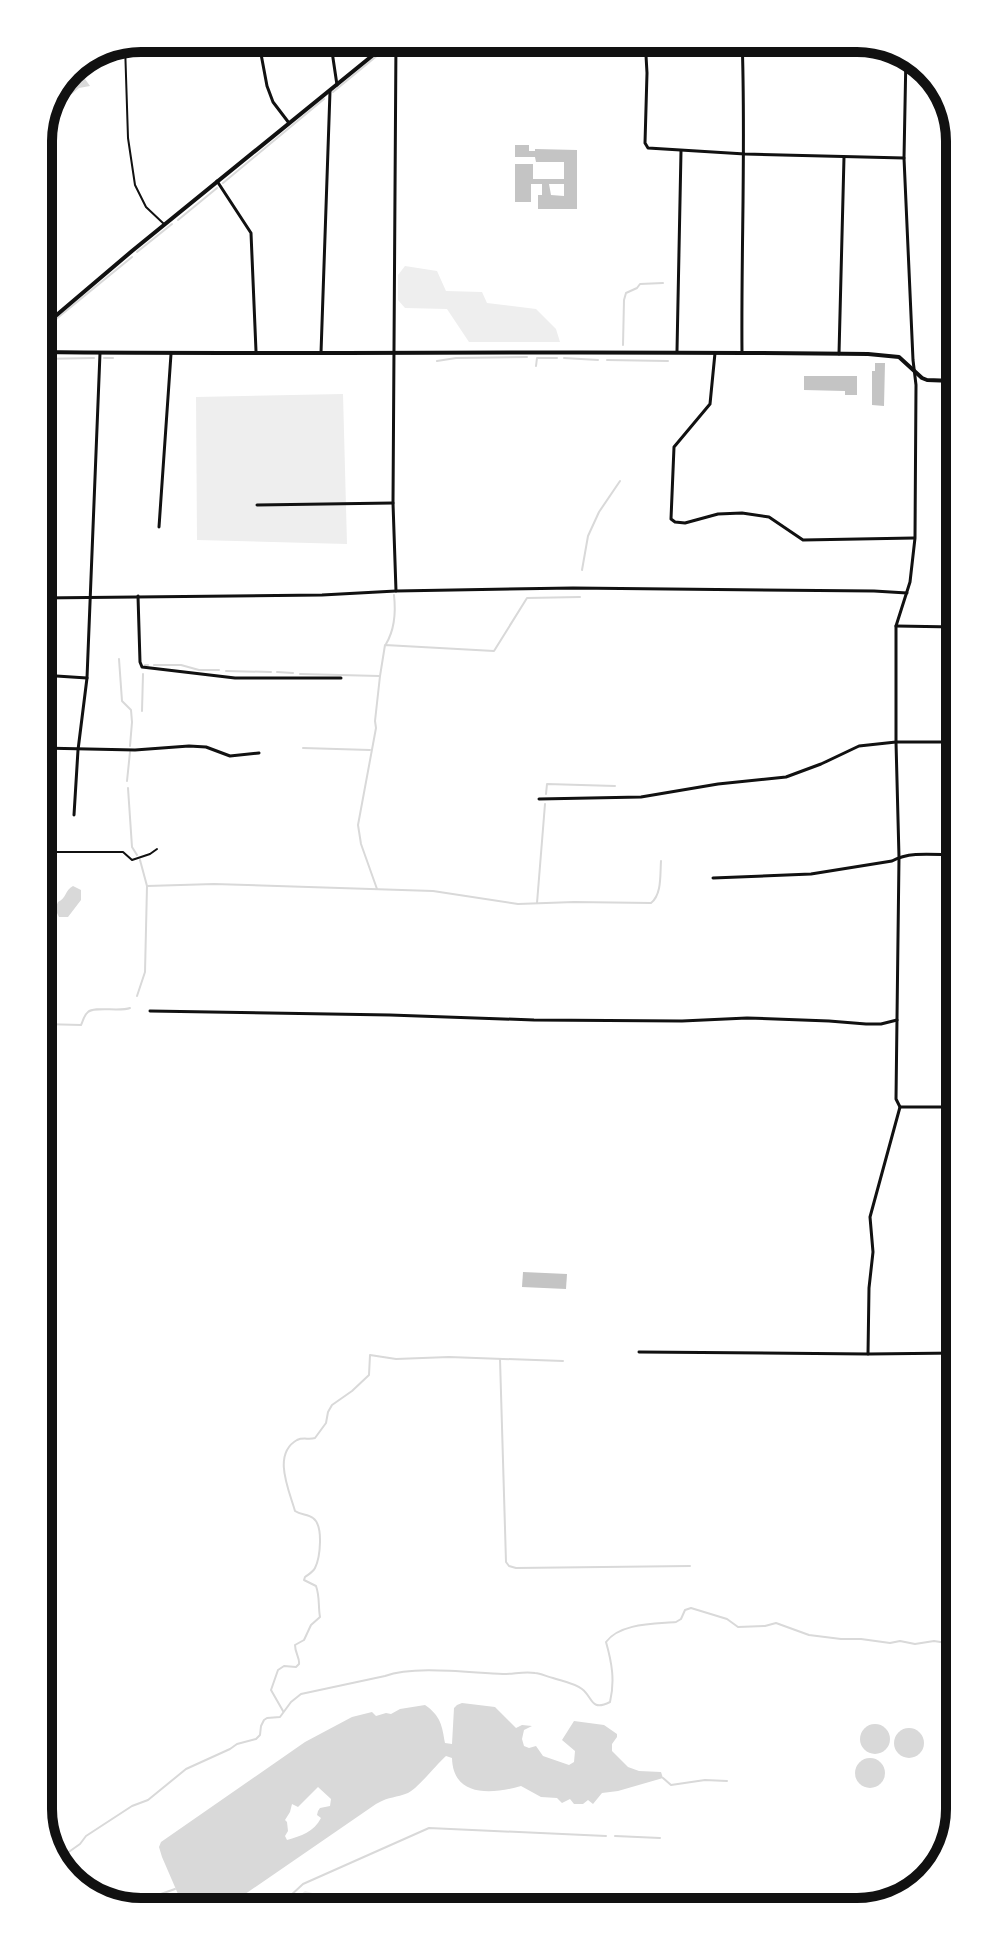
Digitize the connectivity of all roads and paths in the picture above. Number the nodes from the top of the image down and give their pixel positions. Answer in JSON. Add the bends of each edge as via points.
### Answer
{"nodes":[{"id":1,"x":261,"y":52,"type":"edge"},
{"id":2,"x":332,"y":52,"type":"edge"},
{"id":3,"x":378,"y":52,"type":"edge"},
{"id":4,"x":395,"y":52,"type":"edge"},
{"id":5,"x":646,"y":52,"type":"edge"},
{"id":6,"x":742,"y":52,"type":"edge"},
{"id":7,"x":125,"y":54,"type":"edge"},
{"id":8,"x":906,"y":67,"type":"edge"},
{"id":9,"x":337,"y":85,"type":"junction"},
{"id":10,"x":330,"y":91,"type":"junction"},
{"id":11,"x":289,"y":123,"type":"junction"},
{"id":12,"x":681,"y":151,"type":"junction"},
{"id":13,"x":745,"y":154,"type":"junction"},
{"id":14,"x":844,"y":157,"type":"junction"},
{"id":15,"x":904,"y":158,"type":"junction"},
{"id":16,"x":217,"y":181,"type":"junction"},
{"id":17,"x":165,"y":225,"type":"junction"},
{"id":18,"x":52,"y":319,"type":"edge"},
{"id":19,"x":52,"y":352,"type":"edge"},
{"id":20,"x":100,"y":353,"type":"junction"},
{"id":21,"x":256,"y":353,"type":"junction"},
{"id":22,"x":321,"y":353,"type":"junction"},
{"id":23,"x":395,"y":353,"type":"junction"},
{"id":24,"x":715,"y":353,"type":"junction"},
{"id":25,"x":742,"y":353,"type":"junction"},
{"id":26,"x":171,"y":354,"type":"junction"},
{"id":27,"x":677,"y":354,"type":"junction"},
{"id":28,"x":839,"y":354,"type":"junction"},
{"id":29,"x":915,"y":372,"type":"junction"},
{"id":30,"x":946,"y":381,"type":"edge"},
{"id":31,"x":393,"y":503,"type":"junction"},
{"id":32,"x":257,"y":505,"type":"dead end"},
{"id":33,"x":159,"y":527,"type":"dead end"},
{"id":34,"x":915,"y":538,"type":"junction"},
{"id":35,"x":396,"y":591,"type":"junction"},
{"id":36,"x":907,"y":593,"type":"junction"},
{"id":37,"x":92,"y":596,"type":"junction"},
{"id":38,"x":138,"y":596,"type":"junction"},
{"id":39,"x":52,"y":598,"type":"edge"},
{"id":40,"x":896,"y":626,"type":"junction"},
{"id":41,"x":946,"y":627,"type":"edge"},
{"id":42,"x":52,"y":676,"type":"edge"},
{"id":43,"x":87,"y":678,"type":"junction"},
{"id":44,"x":341,"y":678,"type":"dead end"},
{"id":45,"x":896,"y":742,"type":"junction"},
{"id":46,"x":946,"y":742,"type":"edge"},
{"id":47,"x":52,"y":749,"type":"edge"},
{"id":48,"x":78,"y":750,"type":"junction"},
{"id":49,"x":259,"y":753,"type":"dead end"},
{"id":50,"x":539,"y":799,"type":"dead end"},
{"id":51,"x":74,"y":815,"type":"dead end"},
{"id":52,"x":157,"y":849,"type":"dead end"},
{"id":53,"x":52,"y":852,"type":"edge"},
{"id":54,"x":946,"y":855,"type":"edge"},
{"id":55,"x":899,"y":857,"type":"junction"},
{"id":56,"x":713,"y":878,"type":"dead end"},
{"id":57,"x":150,"y":1011,"type":"dead end"},
{"id":58,"x":897,"y":1020,"type":"junction"},
{"id":59,"x":900,"y":1107,"type":"junction"},
{"id":60,"x":946,"y":1107,"type":"edge"},
{"id":61,"x":639,"y":1352,"type":"dead end"},
{"id":62,"x":946,"y":1353,"type":"edge"},
{"id":63,"x":868,"y":1354,"type":"junction"}],
"edges":[{"from":1,"to":11,"type":"street","via":[[273,102]]},
{"from":2,"to":9,"type":"street"},
{"from":3,"to":9,"type":"street"},
{"from":4,"to":23,"type":"street"},
{"from":5,"to":12,"type":"street","via":[[645,143],[648,148]]},
{"from":6,"to":13,"type":"street"},
{"from":7,"to":17,"type":"lane","via":[[135,185],[146,207]]},
{"from":8,"to":15,"type":"street"},
{"from":9,"to":10,"type":"street"},
{"from":10,"to":11,"type":"street"},
{"from":10,"to":22,"type":"street"},
{"from":11,"to":16,"type":"street"},
{"from":12,"to":13,"type":"street"},
{"from":12,"to":27,"type":"street"},
{"from":13,"to":14,"type":"street"},
{"from":13,"to":25,"type":"street"},
{"from":14,"to":15,"type":"street"},
{"from":14,"to":28,"type":"street"},
{"from":15,"to":29,"type":"street"},
{"from":16,"to":17,"type":"street"},
{"from":16,"to":21,"type":"street","via":[[251,233]]},
{"from":17,"to":18,"type":"street"},
{"from":19,"to":20,"type":"street"},
{"from":20,"to":26,"type":"street"},
{"from":20,"to":37,"type":"street"},
{"from":21,"to":22,"type":"street"},
{"from":21,"to":26,"type":"street"},
{"from":22,"to":23,"type":"street"},
{"from":23,"to":27,"type":"street"},
{"from":23,"to":31,"type":"street"},
{"from":24,"to":25,"type":"street"},
{"from":24,"to":27,"type":"street"},
{"from":24,"to":34,"type":"street","via":[[710,404],[674,447],[671,519],[685,523],[742,513],[769,517],[803,540]]},
{"from":25,"to":28,"type":"street"},
{"from":26,"to":33,"type":"street"},
{"from":28,"to":29,"type":"street","via":[[893,355]]},
{"from":29,"to":30,"type":"street","via":[[927,380]]},
{"from":29,"to":34,"type":"street"},
{"from":31,"to":32,"type":"street"},
{"from":31,"to":35,"type":"street"},
{"from":34,"to":36,"type":"street"},
{"from":35,"to":36,"type":"street"},
{"from":35,"to":38,"type":"street"},
{"from":36,"to":40,"type":"street"},
{"from":37,"to":38,"type":"street"},
{"from":37,"to":39,"type":"street"},
{"from":37,"to":43,"type":"street"},
{"from":38,"to":44,"type":"street","via":[[142,667],[235,678]]},
{"from":40,"to":41,"type":"street"},
{"from":40,"to":45,"type":"street"},
{"from":42,"to":43,"type":"street"},
{"from":43,"to":48,"type":"street"},
{"from":45,"to":46,"type":"street"},
{"from":45,"to":50,"type":"street","via":[[859,746],[786,777],[641,797]]},
{"from":45,"to":55,"type":"street"},
{"from":47,"to":48,"type":"street"},
{"from":48,"to":49,"type":"street","via":[[189,746],[230,756]]},
{"from":48,"to":51,"type":"street"},
{"from":52,"to":53,"type":"path","via":[[132,860],[123,852]]},
{"from":54,"to":55,"type":"street"},
{"from":55,"to":56,"type":"street","via":[[811,874]]},
{"from":55,"to":58,"type":"street"},
{"from":57,"to":58,"type":"street","via":[[534,1020]]},
{"from":58,"to":59,"type":"street"},
{"from":59,"to":60,"type":"street"},
{"from":59,"to":63,"type":"street","via":[[870,1217]]},
{"from":61,"to":63,"type":"street"},
{"from":62,"to":63,"type":"street"}]}
